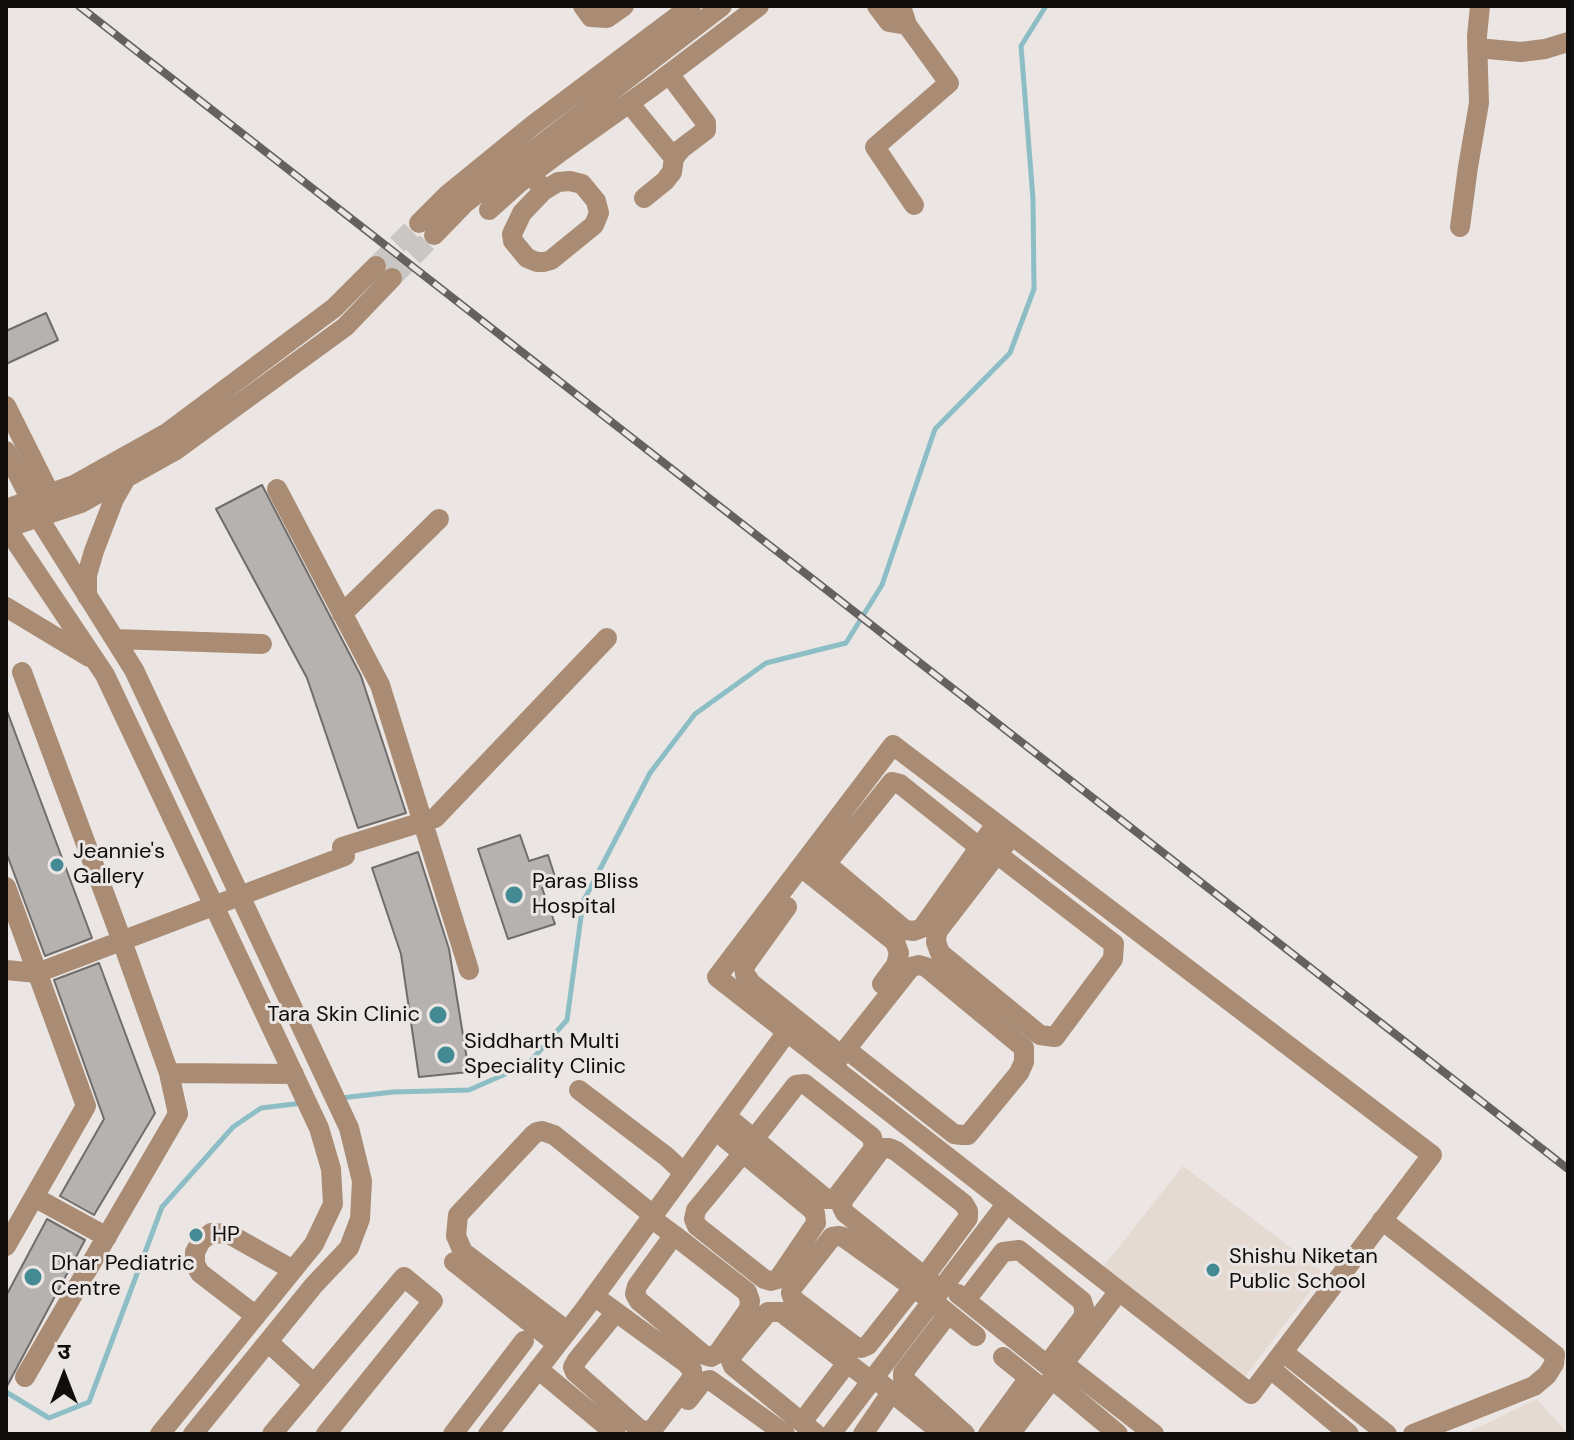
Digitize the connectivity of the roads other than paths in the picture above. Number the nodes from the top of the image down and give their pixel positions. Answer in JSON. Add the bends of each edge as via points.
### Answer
{"nodes":[{"id":1,"x":583,"y":6,"type":"edge"},
{"id":2,"x":624,"y":6,"type":"edge"},
{"id":3,"x":691,"y":6,"type":"edge"},
{"id":4,"x":722,"y":6,"type":"edge"},
{"id":5,"x":759,"y":6,"type":"edge"},
{"id":6,"x":877,"y":6,"type":"edge"},
{"id":7,"x":1480,"y":6,"type":"edge"},
{"id":8,"x":904,"y":15,"type":"edge"},
{"id":9,"x":1568,"y":42,"type":"edge"},
{"id":10,"x":1477,"y":48,"type":"junction"},
{"id":11,"x":669,"y":74,"type":"junction"},
{"id":12,"x":629,"y":103,"type":"junction"},
{"id":13,"x":674,"y":158,"type":"junction"},
{"id":14,"x":538,"y":182,"type":"junction"},
{"id":15,"x":644,"y":198,"type":"dead end"},
{"id":16,"x":914,"y":205,"type":"dead end"},
{"id":17,"x":489,"y":210,"type":"dead end"},
{"id":18,"x":1460,"y":227,"type":"dead end"},
{"id":19,"x":6,"y":406,"type":"edge"},
{"id":20,"x":6,"y":451,"type":"edge"},
{"id":21,"x":126,"y":478,"type":"junction"},
{"id":22,"x":277,"y":489,"type":"dead end"},
{"id":23,"x":37,"y":503,"type":"junction"},
{"id":24,"x":6,"y":509,"type":"edge"},
{"id":25,"x":439,"y":519,"type":"dead end"},
{"id":26,"x":6,"y":527,"type":"edge"},
{"id":27,"x":87,"y":596,"type":"junction"},
{"id":28,"x":6,"y":607,"type":"edge"},
{"id":29,"x":342,"y":614,"type":"junction"},
{"id":30,"x":607,"y":638,"type":"dead end"},
{"id":31,"x":115,"y":639,"type":"junction"},
{"id":32,"x":262,"y":644,"type":"dead end"},
{"id":33,"x":96,"y":661,"type":"junction"},
{"id":34,"x":22,"y":672,"type":"dead end"},
{"id":35,"x":423,"y":821,"type":"junction"},
{"id":36,"x":1004,"y":830,"type":"junction"},
{"id":37,"x":988,"y":851,"type":"junction"},
{"id":38,"x":812,"y":864,"type":"junction"},
{"id":39,"x":6,"y":887,"type":"edge"},
{"id":40,"x":240,"y":896,"type":"junction"},
{"id":41,"x":215,"y":906,"type":"junction"},
{"id":42,"x":122,"y":941,"type":"junction"},
{"id":43,"x":6,"y":970,"type":"edge"},
{"id":44,"x":469,"y":970,"type":"dead end"},
{"id":45,"x":37,"y":973,"type":"junction"},
{"id":46,"x":787,"y":1032,"type":"junction"},
{"id":47,"x":833,"y":1056,"type":"junction"},
{"id":48,"x":169,"y":1073,"type":"junction"},
{"id":49,"x":296,"y":1079,"type":"junction"},
{"id":50,"x":579,"y":1090,"type":"dead end"},
{"id":51,"x":721,"y":1123,"type":"junction"},
{"id":52,"x":748,"y":1146,"type":"junction"},
{"id":53,"x":684,"y":1173,"type":"junction"},
{"id":54,"x":34,"y":1197,"type":"junction"},
{"id":55,"x":1007,"y":1203,"type":"junction"},
{"id":56,"x":652,"y":1217,"type":"junction"},
{"id":57,"x":1382,"y":1220,"type":"junction"},
{"id":58,"x":674,"y":1235,"type":"junction"},
{"id":59,"x":107,"y":1237,"type":"junction"},
{"id":60,"x":6,"y":1246,"type":"edge"},
{"id":61,"x":454,"y":1262,"type":"dead end"},
{"id":62,"x":293,"y":1270,"type":"junction"},
{"id":63,"x":919,"y":1282,"type":"junction"},
{"id":64,"x":1119,"y":1291,"type":"junction"},
{"id":65,"x":594,"y":1296,"type":"junction"},
{"id":66,"x":941,"y":1297,"type":"junction"},
{"id":67,"x":966,"y":1300,"type":"junction"},
{"id":68,"x":616,"y":1312,"type":"junction"},
{"id":69,"x":256,"y":1316,"type":"junction"},
{"id":70,"x":976,"y":1336,"type":"dead end"},
{"id":71,"x":562,"y":1338,"type":"junction"},
{"id":72,"x":524,"y":1341,"type":"dead end"},
{"id":73,"x":268,"y":1342,"type":"junction"},
{"id":74,"x":1283,"y":1352,"type":"junction"},
{"id":75,"x":1003,"y":1357,"type":"dead end"},
{"id":76,"x":847,"y":1363,"type":"junction"},
{"id":77,"x":538,"y":1369,"type":"junction"},
{"id":78,"x":1271,"y":1369,"type":"junction"},
{"id":79,"x":1049,"y":1375,"type":"junction"},
{"id":80,"x":497,"y":1376,"type":"junction"},
{"id":81,"x":25,"y":1377,"type":"dead end"},
{"id":82,"x":872,"y":1380,"type":"junction"},
{"id":83,"x":314,"y":1384,"type":"junction"},
{"id":84,"x":519,"y":1393,"type":"junction"},
{"id":85,"x":891,"y":1393,"type":"junction"},
{"id":86,"x":809,"y":1428,"type":"edge"},
{"id":87,"x":160,"y":1434,"type":"edge"},
{"id":88,"x":193,"y":1434,"type":"edge"},
{"id":89,"x":272,"y":1434,"type":"edge"},
{"id":90,"x":326,"y":1434,"type":"edge"},
{"id":91,"x":453,"y":1434,"type":"edge"},
{"id":92,"x":488,"y":1434,"type":"edge"},
{"id":93,"x":616,"y":1434,"type":"edge"},
{"id":94,"x":661,"y":1434,"type":"edge"},
{"id":95,"x":785,"y":1434,"type":"edge"},
{"id":96,"x":831,"y":1434,"type":"edge"},
{"id":97,"x":863,"y":1434,"type":"edge"},
{"id":98,"x":943,"y":1434,"type":"edge"},
{"id":99,"x":965,"y":1434,"type":"edge"},
{"id":100,"x":988,"y":1434,"type":"edge"},
{"id":101,"x":1010,"y":1434,"type":"edge"},
{"id":102,"x":1118,"y":1434,"type":"edge"},
{"id":103,"x":1154,"y":1434,"type":"edge"},
{"id":104,"x":1349,"y":1434,"type":"edge"},
{"id":105,"x":1387,"y":1434,"type":"edge"},
{"id":106,"x":1413,"y":1434,"type":"edge"}],
"edges":[{"from":1,"to":2,"type":"street","via":[[591,17],[607,18]]},
{"from":3,"to":4,"type":"street","via":[[447,195],[426,229]]},
{"from":5,"to":11,"type":"street"},
{"from":6,"to":8,"type":"street","via":[[889,22]]},
{"from":7,"to":10,"type":"street"},
{"from":8,"to":16,"type":"street","via":[[949,83],[875,147]]},
{"from":9,"to":10,"type":"street","via":[[1521,52]]},
{"from":10,"to":18,"type":"street","via":[[1479,103]]},
{"from":11,"to":12,"type":"street"},
{"from":11,"to":13,"type":"street","via":[[706,123],[706,130]]},
{"from":12,"to":13,"type":"street"},
{"from":12,"to":14,"type":"street"},
{"from":13,"to":15,"type":"street","via":[[672,172]]},
{"from":14,"to":14,"type":"street","via":[[582,184],[599,213],[594,225],[544,262],[527,258],[512,234]]},
{"from":14,"to":17,"type":"street"},
{"from":19,"to":23,"type":"street"},
{"from":20,"to":23,"type":"street"},
{"from":21,"to":23,"type":"street","via":[[81,503]]},
{"from":21,"to":23,"type":"street","via":[[176,450],[345,327],[384,272],[167,433]]},
{"from":21,"to":27,"type":"street","via":[[94,551]]},
{"from":22,"to":29,"type":"street"},
{"from":23,"to":24,"type":"street"},
{"from":23,"to":26,"type":"street"},
{"from":23,"to":27,"type":"street"},
{"from":25,"to":29,"type":"street"},
{"from":26,"to":33,"type":"street"},
{"from":27,"to":31,"type":"street"},
{"from":28,"to":33,"type":"street"},
{"from":29,"to":35,"type":"street","via":[[380,685]]},
{"from":30,"to":35,"type":"street","via":[[435,818]]},
{"from":31,"to":32,"type":"street"},
{"from":31,"to":40,"type":"street"},
{"from":33,"to":41,"type":"street"},
{"from":34,"to":42,"type":"street"},
{"from":35,"to":40,"type":"street"},
{"from":35,"to":44,"type":"street"},
{"from":36,"to":37,"type":"street"},
{"from":36,"to":38,"type":"street","via":[[893,745]]},
{"from":36,"to":57,"type":"street","via":[[1432,1155]]},
{"from":37,"to":37,"type":"street","via":[[1114,944],[1113,959],[1055,1037],[1040,1035],[940,953],[936,942],[937,932]]},
{"from":37,"to":38,"type":"street","via":[[914,931],[905,930]]},
{"from":37,"to":38,"type":"street","via":[[892,782]]},
{"from":38,"to":46,"type":"street","via":[[717,977]]},
{"from":38,"to":47,"type":"street","via":[[895,942],[899,953]]},
{"from":38,"to":47,"type":"street","via":[[744,967],[751,983]]},
{"from":39,"to":45,"type":"street"},
{"from":40,"to":41,"type":"street"},
{"from":40,"to":73,"type":"street","via":[[349,1128],[362,1181],[360,1219],[349,1248]]},
{"from":41,"to":42,"type":"street"},
{"from":41,"to":49,"type":"street"},
{"from":42,"to":45,"type":"street"},
{"from":42,"to":48,"type":"street"},
{"from":43,"to":45,"type":"street"},
{"from":45,"to":54,"type":"street","via":[[86,1106]]},
{"from":46,"to":47,"type":"street"},
{"from":46,"to":51,"type":"street"},
{"from":47,"to":47,"type":"street","via":[[911,967],[919,965],[1024,1048],[1019,1073],[968,1135],[954,1134]]},
{"from":47,"to":55,"type":"street"},
{"from":48,"to":49,"type":"street"},
{"from":48,"to":59,"type":"street","via":[[178,1114]]},
{"from":49,"to":62,"type":"street","via":[[319,1128],[331,1169],[333,1204],[314,1244]]},
{"from":50,"to":53,"type":"street"},
{"from":51,"to":52,"type":"street"},
{"from":51,"to":53,"type":"street"},
{"from":52,"to":52,"type":"street","via":[[832,1199],[874,1142],[805,1084],[796,1085]]},
{"from":52,"to":52,"type":"street","via":[[815,1213],[816,1223],[778,1279],[771,1281],[694,1219]]},
{"from":53,"to":56,"type":"street"},
{"from":54,"to":59,"type":"street"},
{"from":54,"to":60,"type":"street"},
{"from":55,"to":64,"type":"street"},
{"from":55,"to":66,"type":"street"},
{"from":56,"to":58,"type":"street"},
{"from":56,"to":65,"type":"street"},
{"from":56,"to":71,"type":"street","via":[[554,1135],[542,1131],[458,1215],[456,1236],[463,1252]]},
{"from":57,"to":74,"type":"street"},
{"from":57,"to":106,"type":"street","via":[[1555,1355],[1547,1375],[1534,1386]]},
{"from":58,"to":58,"type":"street","via":[[747,1292],[750,1301],[711,1357],[635,1294]]},
{"from":59,"to":81,"type":"street"},
{"from":61,"to":71,"type":"street"},
{"from":62,"to":69,"type":"street"},
{"from":62,"to":69,"type":"street","via":[[229,1234],[211,1233],[201,1241],[195,1252],[200,1273]]},
{"from":63,"to":63,"type":"street","via":[[839,1236],[832,1237],[791,1293],[861,1348]]},
{"from":63,"to":63,"type":"street","via":[[842,1207],[882,1148],[896,1151],[968,1211]]},
{"from":63,"to":66,"type":"street"},
{"from":64,"to":78,"type":"street","via":[[1251,1394]]},
{"from":64,"to":79,"type":"street"},
{"from":65,"to":68,"type":"street"},
{"from":65,"to":71,"type":"street"},
{"from":66,"to":67,"type":"street"},
{"from":66,"to":70,"type":"street"},
{"from":66,"to":82,"type":"street"},
{"from":66,"to":99,"type":"street","via":[[903,1378]]},
{"from":67,"to":79,"type":"street"},
{"from":67,"to":79,"type":"street","via":[[1003,1252],[1019,1250],[1082,1301],[1084,1316]]},
{"from":68,"to":68,"type":"street","via":[[692,1370],[692,1378],[646,1431],[573,1367]]},
{"from":69,"to":87,"type":"street"},
{"from":71,"to":77,"type":"street"},
{"from":72,"to":80,"type":"street"},
{"from":73,"to":83,"type":"street"},
{"from":73,"to":88,"type":"street"},
{"from":74,"to":78,"type":"street"},
{"from":74,"to":105,"type":"street"},
{"from":75,"to":79,"type":"street"},
{"from":76,"to":82,"type":"street"},
{"from":76,"to":86,"type":"street"},
{"from":76,"to":86,"type":"street","via":[[774,1311],[733,1354],[733,1366]]},
{"from":77,"to":84,"type":"street"},
{"from":77,"to":93,"type":"street"},
{"from":78,"to":104,"type":"street"},
{"from":79,"to":100,"type":"street"},
{"from":79,"to":101,"type":"street"},
{"from":79,"to":102,"type":"street"},
{"from":79,"to":103,"type":"street"},
{"from":80,"to":84,"type":"street"},
{"from":80,"to":91,"type":"street"},
{"from":82,"to":85,"type":"street"},
{"from":82,"to":96,"type":"street"},
{"from":83,"to":89,"type":"street"},
{"from":83,"to":90,"type":"street","via":[[404,1277],[433,1301]]},
{"from":84,"to":92,"type":"street"},
{"from":85,"to":97,"type":"street"},
{"from":85,"to":98,"type":"street"},
{"from":94,"to":95,"type":"street","via":[[707,1379]]}]}
